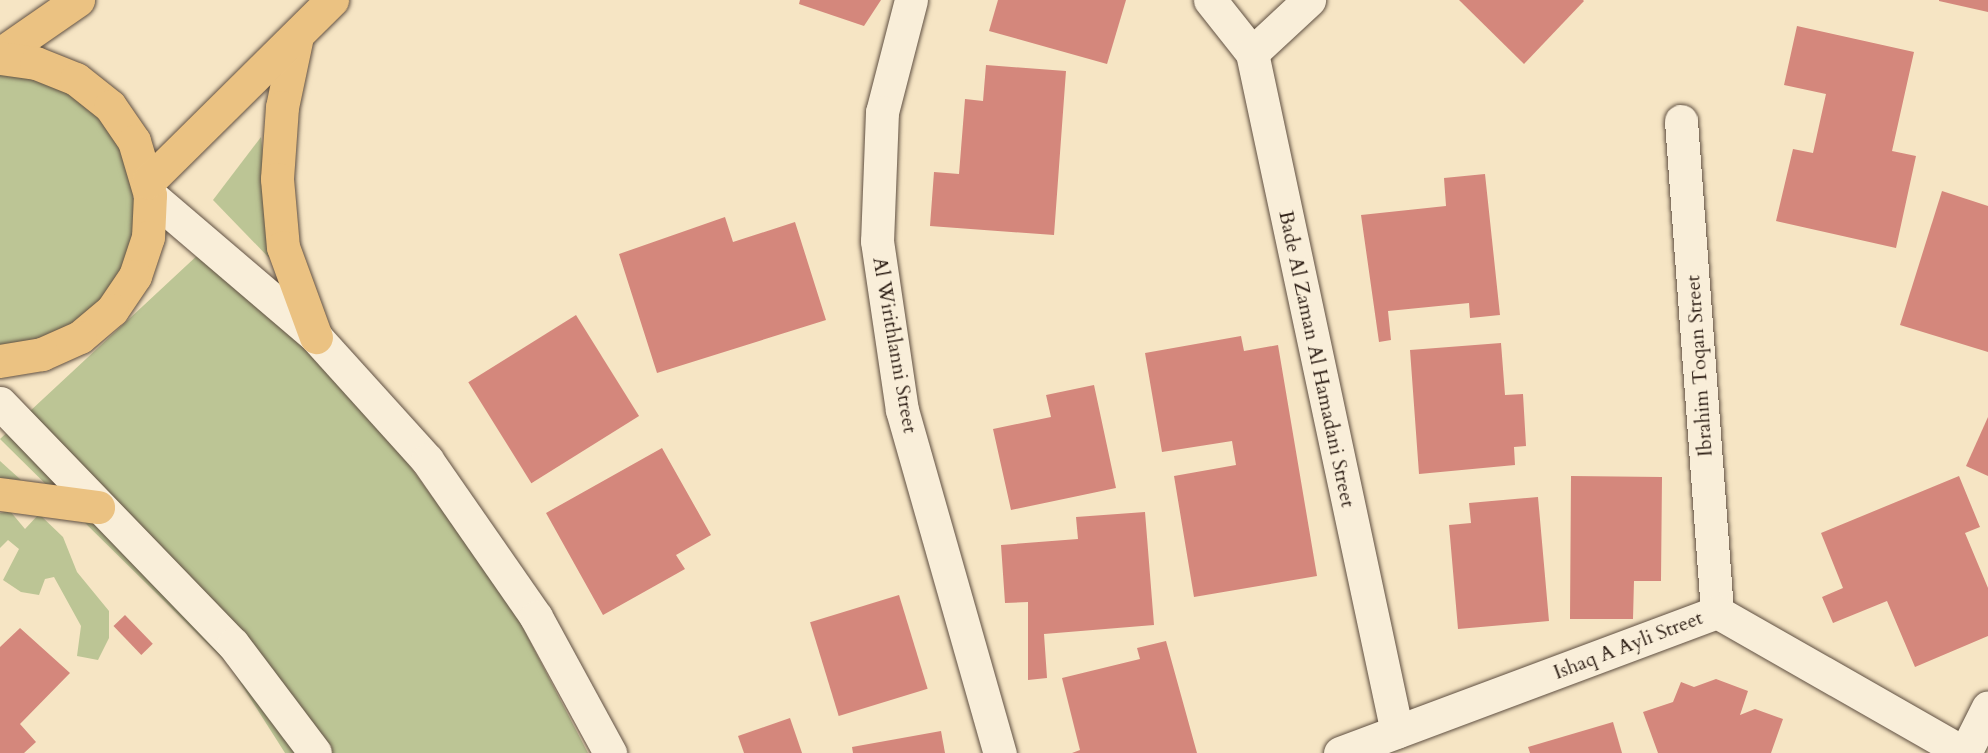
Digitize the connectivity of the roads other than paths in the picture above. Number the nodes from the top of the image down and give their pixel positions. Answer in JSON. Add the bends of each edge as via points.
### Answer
{"nodes":[{"id":1,"x":78,"y":0,"type":"edge"},
{"id":2,"x":332,"y":0,"type":"edge"},
{"id":3,"x":911,"y":0,"type":"edge"},
{"id":4,"x":1210,"y":0,"type":"edge"},
{"id":5,"x":1309,"y":0,"type":"edge"},
{"id":6,"x":297,"y":36,"type":"junction"},
{"id":7,"x":1252,"y":53,"type":"junction"},
{"id":8,"x":0,"y":56,"type":"edge"},
{"id":9,"x":1681,"y":121,"type":"dead end"},
{"id":10,"x":149,"y":189,"type":"junction"},
{"id":11,"x":316,"y":337,"type":"junction"},
{"id":12,"x":0,"y":361,"type":"edge"},
{"id":13,"x":0,"y":403,"type":"edge"},
{"id":14,"x":0,"y":494,"type":"edge"},
{"id":15,"x":98,"y":507,"type":"junction"},
{"id":16,"x":1717,"y":612,"type":"junction"},
{"id":17,"x":1988,"y":707,"type":"edge"},
{"id":18,"x":1397,"y":732,"type":"junction"},
{"id":19,"x":315,"y":753,"type":"edge"},
{"id":20,"x":610,"y":753,"type":"edge"},
{"id":21,"x":1000,"y":753,"type":"edge"},
{"id":22,"x":1340,"y":753,"type":"edge"},
{"id":23,"x":1965,"y":753,"type":"edge"}],
"edges":[{"from":1,"to":8,"type":"highway"},
{"from":2,"to":6,"type":"highway"},
{"from":3,"to":21,"type":"street","name":"Al Wirithlanni Street","via":[[882,112],[875,176],[877,240],[902,410]]},
{"from":4,"to":7,"type":"street","name":"Bade Al Zaman Al Hamadani Street"},
{"from":5,"to":7,"type":"street"},
{"from":6,"to":10,"type":"highway"},
{"from":6,"to":11,"type":"highway","via":[[282,107],[277,179],[283,246]]},
{"from":7,"to":18,"type":"street","name":"Bade Al Zaman Al Hamadani Street"},
{"from":8,"to":10,"type":"highway","via":[[36,63],[76,79],[110,106],[134,141]]},
{"from":9,"to":16,"type":"street","name":"Ibrahim Toqan Street"},
{"from":10,"to":11,"type":"street"},
{"from":10,"to":12,"type":"highway","via":[[148,237],[135,276],[112,310],[80,337],[42,354]]},
{"from":11,"to":20,"type":"street","via":[[427,460],[487,543],[542,626]]},
{"from":13,"to":15,"type":"street"},
{"from":14,"to":15,"type":"highway"},
{"from":15,"to":19,"type":"street","via":[[233,644]]},
{"from":16,"to":18,"type":"street","name":"Ishaq A Ayli Street"},
{"from":16,"to":23,"type":"street","name":"Ishaq A Ayli Street"},
{"from":17,"to":23,"type":"street"},
{"from":18,"to":22,"type":"street","name":"Ishaq A Ayli Street"}]}
